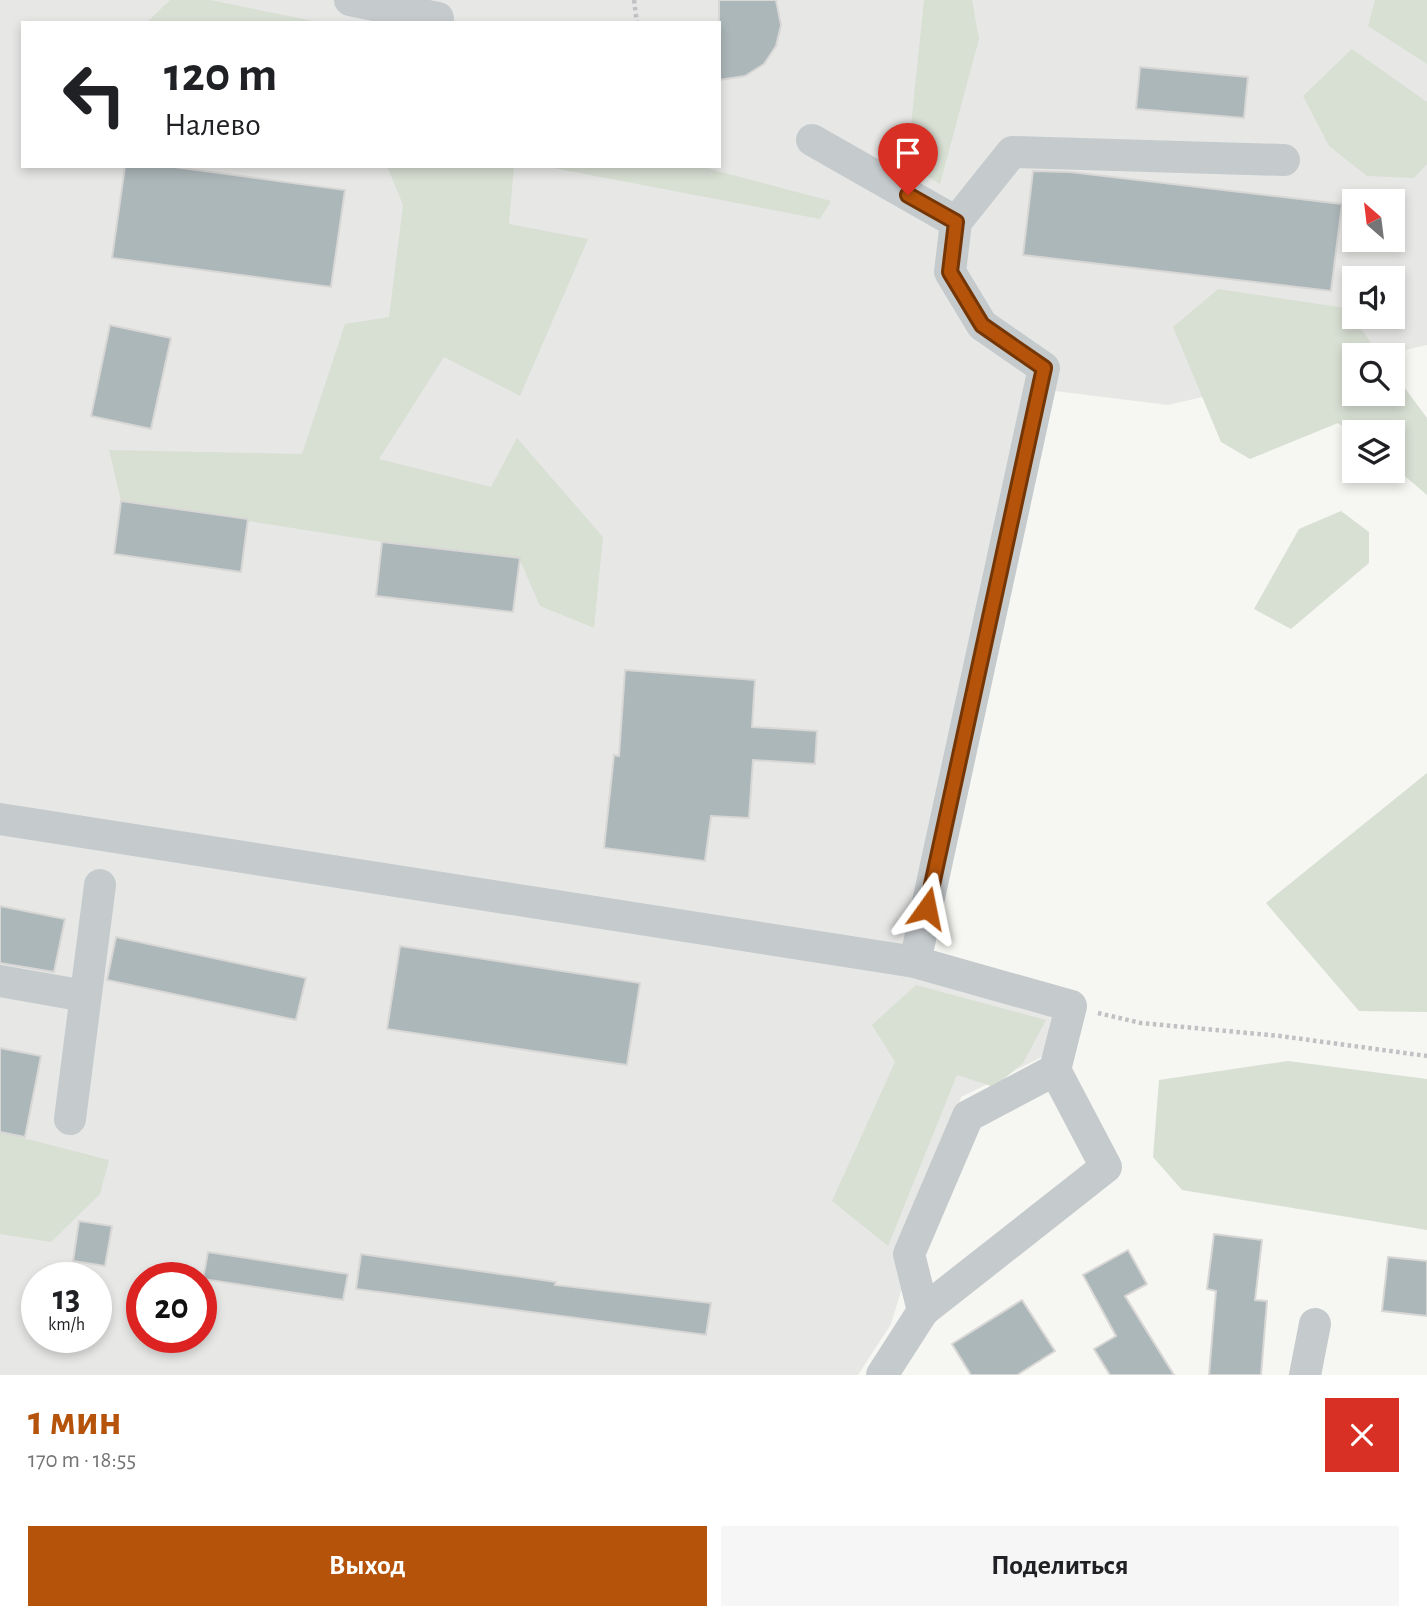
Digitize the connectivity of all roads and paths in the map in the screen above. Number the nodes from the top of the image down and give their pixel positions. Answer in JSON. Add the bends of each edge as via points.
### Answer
{"nodes":[{"id":1,"x":350,"y":0,"type":"edge"},
{"id":2,"x":634,"y":0,"type":"edge"},
{"id":3,"x":438,"y":18,"type":"dead end"},
{"id":4,"x":637,"y":21,"type":"edge"},
{"id":5,"x":812,"y":140,"type":"dead end"},
{"id":6,"x":1284,"y":160,"type":"dead end"},
{"id":7,"x":956,"y":222,"type":"junction"},
{"id":8,"x":0,"y":819,"type":"edge"},
{"id":9,"x":100,"y":885,"type":"dead end"},
{"id":10,"x":915,"y":962,"type":"junction"},
{"id":11,"x":0,"y":981,"type":"edge"},
{"id":12,"x":85,"y":996,"type":"junction"},
{"id":13,"x":1071,"y":1006,"type":"junction"},
{"id":14,"x":1427,"y":1056,"type":"edge"},
{"id":15,"x":1055,"y":1070,"type":"junction"},
{"id":16,"x":70,"y":1119,"type":"dead end"},
{"id":17,"x":923,"y":1311,"type":"junction"},
{"id":18,"x":1315,"y":1324,"type":"dead end"},
{"id":19,"x":882,"y":1375,"type":"edge"},
{"id":20,"x":1305,"y":1375,"type":"edge"}],
"edges":[{"from":1,"to":3,"type":"street"},
{"from":2,"to":4,"type":"path"},
{"from":5,"to":7,"type":"street"},
{"from":6,"to":7,"type":"street","via":[[1012,152]]},
{"from":7,"to":10,"type":"street","via":[[950,272],[982,325],[1044,368]]},
{"from":8,"to":10,"type":"street"},
{"from":9,"to":12,"type":"street"},
{"from":10,"to":13,"type":"street"},
{"from":11,"to":12,"type":"street"},
{"from":12,"to":16,"type":"street"},
{"from":13,"to":14,"type":"path","via":[[1141,1023]]},
{"from":13,"to":15,"type":"street"},
{"from":15,"to":17,"type":"street","via":[[968,1116],[909,1254]]},
{"from":15,"to":17,"type":"street","via":[[1106,1167]]},
{"from":17,"to":19,"type":"street"},
{"from":18,"to":20,"type":"street"}]}
